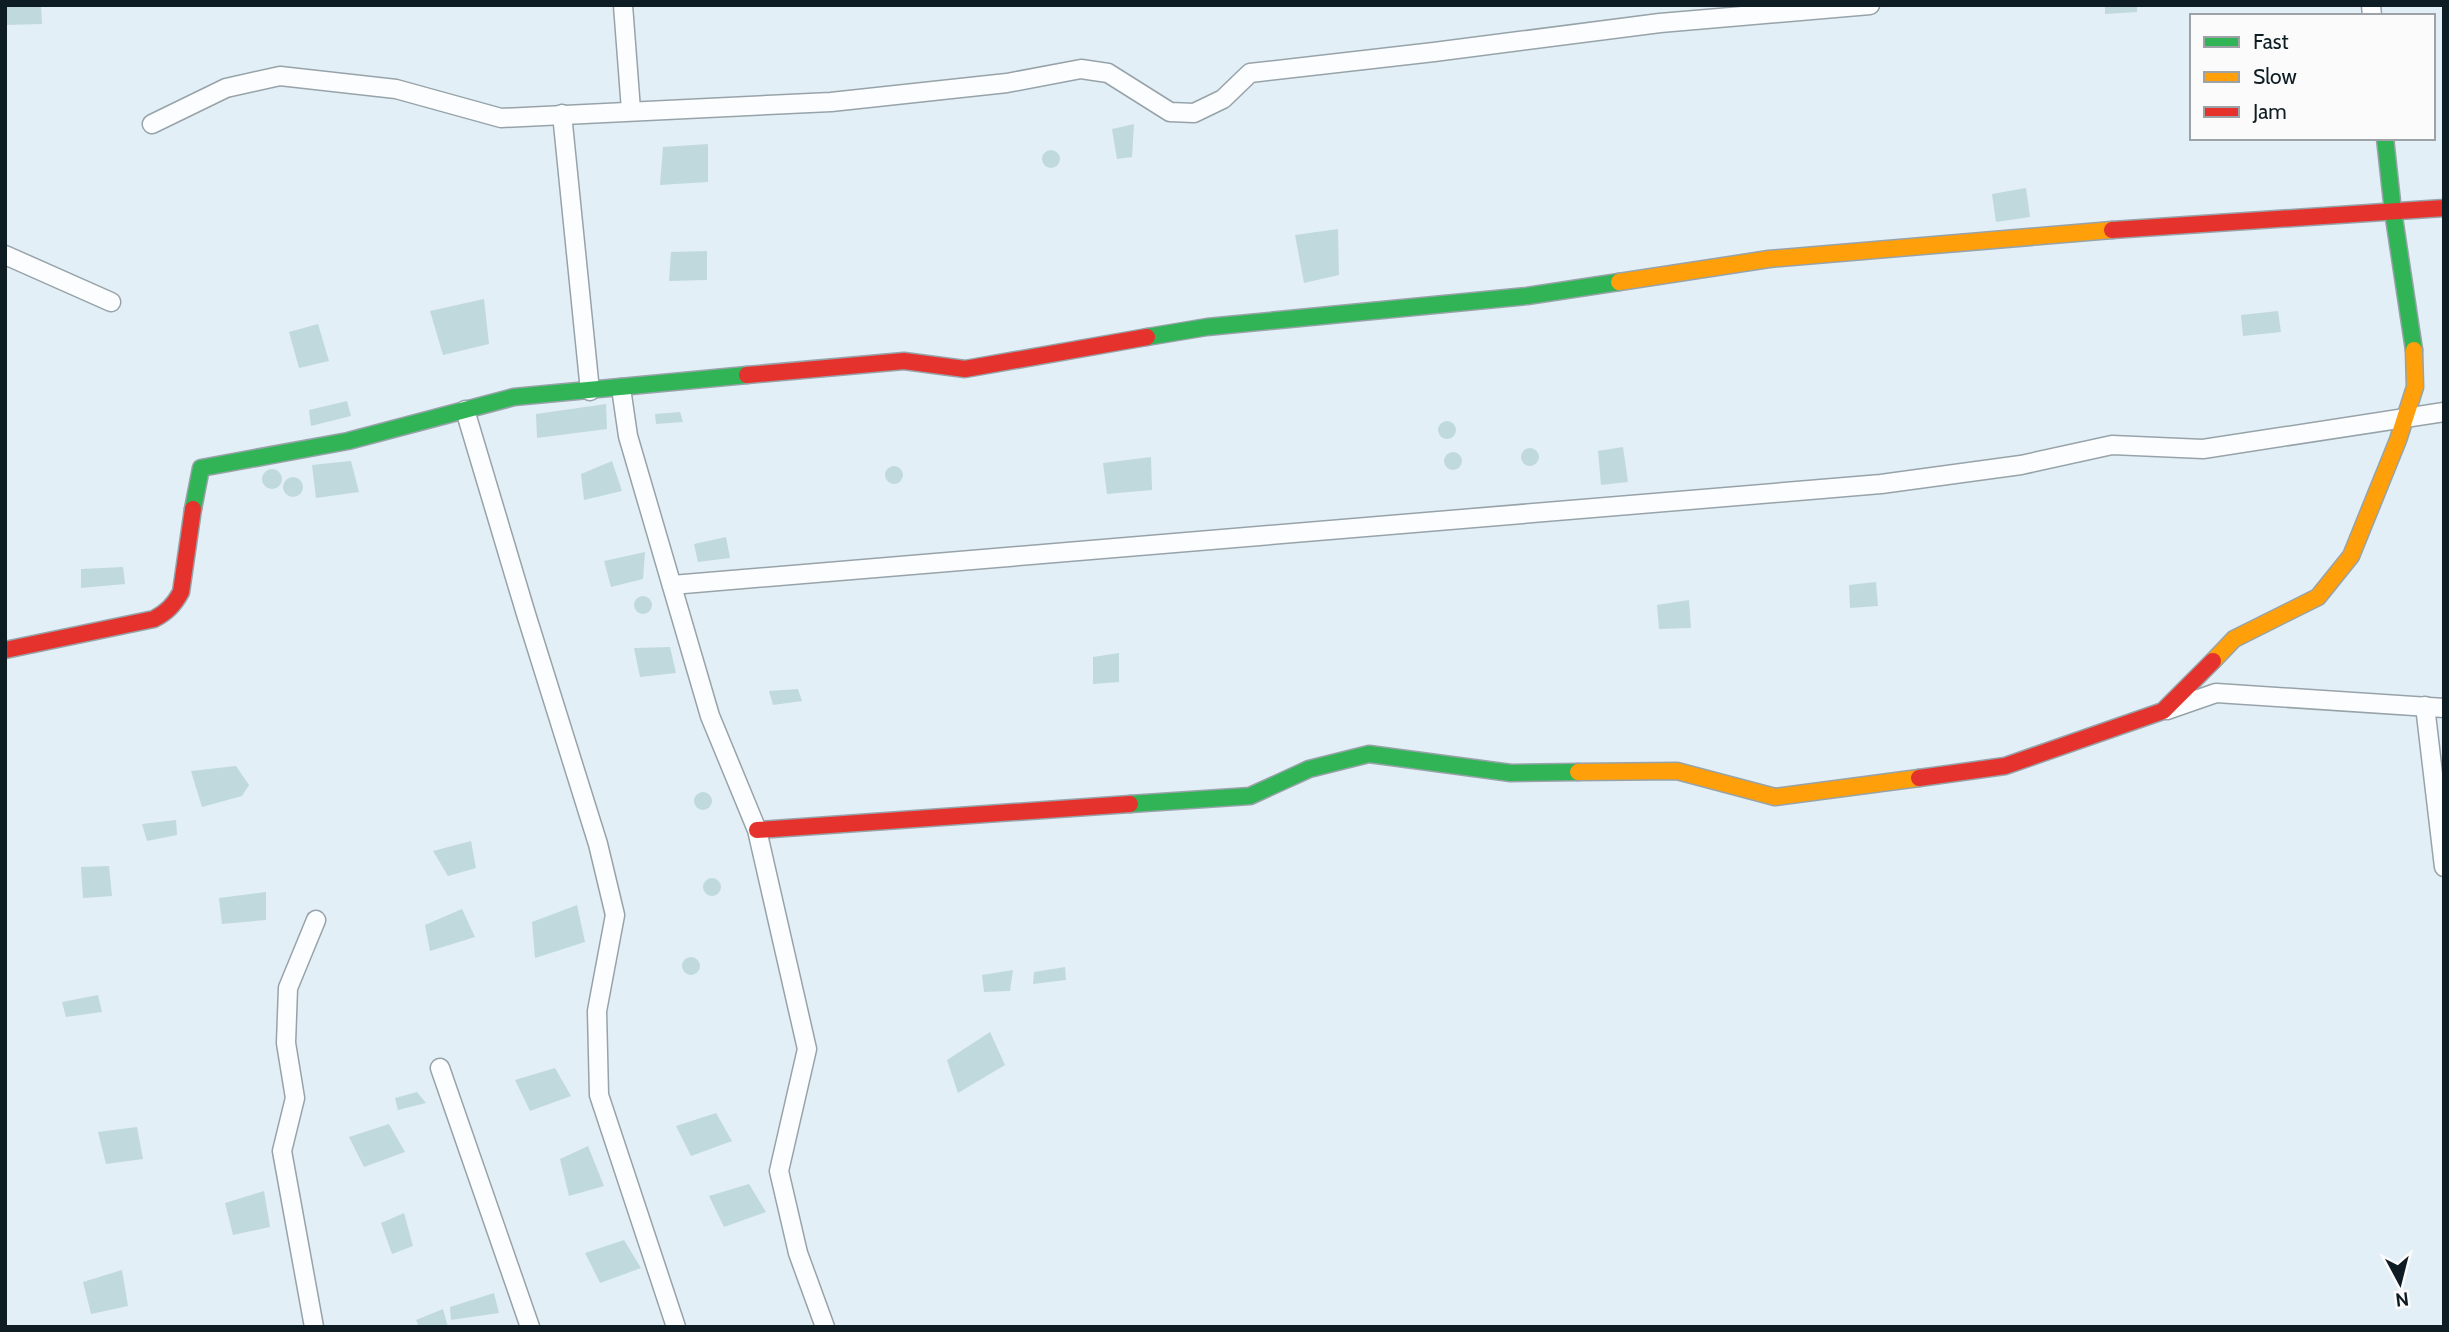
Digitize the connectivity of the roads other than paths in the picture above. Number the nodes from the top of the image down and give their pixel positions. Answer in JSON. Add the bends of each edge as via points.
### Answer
{"nodes":[{"id":1,"x":623,"y":5,"type":"edge"},
{"id":2,"x":1870,"y":5,"type":"edge"},
{"id":3,"x":632,"y":110,"type":"junction"},
{"id":4,"x":562,"y":114,"type":"junction"},
{"id":5,"x":152,"y":124,"type":"dead end"},
{"id":6,"x":2385,"y":140,"type":"edge"},
{"id":7,"x":2444,"y":208,"type":"edge"},
{"id":8,"x":2393,"y":211,"type":"junction"},
{"id":9,"x":5,"y":255,"type":"edge"},
{"id":10,"x":111,"y":302,"type":"dead end"},
{"id":11,"x":621,"y":388,"type":"junction"},
{"id":12,"x":590,"y":391,"type":"junction"},
{"id":13,"x":465,"y":410,"type":"junction"},
{"id":14,"x":2444,"y":412,"type":"edge"},
{"id":15,"x":2404,"y":417,"type":"junction"},
{"id":16,"x":672,"y":585,"type":"junction"},
{"id":17,"x":5,"y":650,"type":"edge"},
{"id":18,"x":2425,"y":706,"type":"junction"},
{"id":19,"x":2444,"y":708,"type":"edge"},
{"id":20,"x":2163,"y":711,"type":"junction"},
{"id":21,"x":757,"y":830,"type":"junction"},
{"id":22,"x":2444,"y":867,"type":"edge"},
{"id":23,"x":316,"y":920,"type":"dead end"},
{"id":24,"x":440,"y":1068,"type":"dead end"},
{"id":25,"x":314,"y":1327,"type":"edge"},
{"id":26,"x":530,"y":1327,"type":"edge"},
{"id":27,"x":676,"y":1327,"type":"edge"},
{"id":28,"x":825,"y":1327,"type":"edge"}],
"edges":[{"from":1,"to":3,"type":"street"},
{"from":2,"to":3,"type":"street","via":[[1660,23],[1250,73],[1223,99],[1194,113],[1170,112],[1108,73],[1081,69],[1007,83],[831,102]]},
{"from":3,"to":4,"type":"street"},
{"from":4,"to":5,"type":"street","via":[[501,118],[396,89],[280,76],[226,88]]},
{"from":4,"to":12,"type":"street"},
{"from":6,"to":8,"type":"street"},
{"from":7,"to":8,"type":"street"},
{"from":8,"to":11,"type":"street","via":[[2033,235],[1769,259],[1527,296],[1206,327],[965,369],[904,361]]},
{"from":8,"to":15,"type":"street","via":[[2414,342],[2415,387]]},
{"from":9,"to":10,"type":"street"},
{"from":11,"to":12,"type":"street"},
{"from":11,"to":16,"type":"street","via":[[628,436]]},
{"from":12,"to":13,"type":"street","via":[[514,397]]},
{"from":13,"to":17,"type":"street","via":[[348,441],[201,468],[181,592],[166,613]]},
{"from":13,"to":27,"type":"street","via":[[612,903],[614,915],[597,1011],[599,1094]]},
{"from":14,"to":15,"type":"street"},
{"from":15,"to":16,"type":"street","via":[[2203,449],[2112,445],[2021,465],[1881,484]]},
{"from":15,"to":20,"type":"street","via":[[2351,556],[2318,597],[2234,639]]},
{"from":16,"to":21,"type":"street","via":[[710,716]]},
{"from":18,"to":19,"type":"street"},
{"from":18,"to":20,"type":"street","via":[[2216,693]]},
{"from":18,"to":22,"type":"street"},
{"from":20,"to":21,"type":"street","via":[[2006,766],[1774,797],[1677,771],[1511,774],[1369,754],[1310,769],[1250,796]]},
{"from":21,"to":28,"type":"street","via":[[807,1049],[779,1171],[798,1253]]},
{"from":23,"to":25,"type":"street","via":[[288,988],[286,1043],[296,1097],[282,1152]]},
{"from":24,"to":26,"type":"street"}]}
